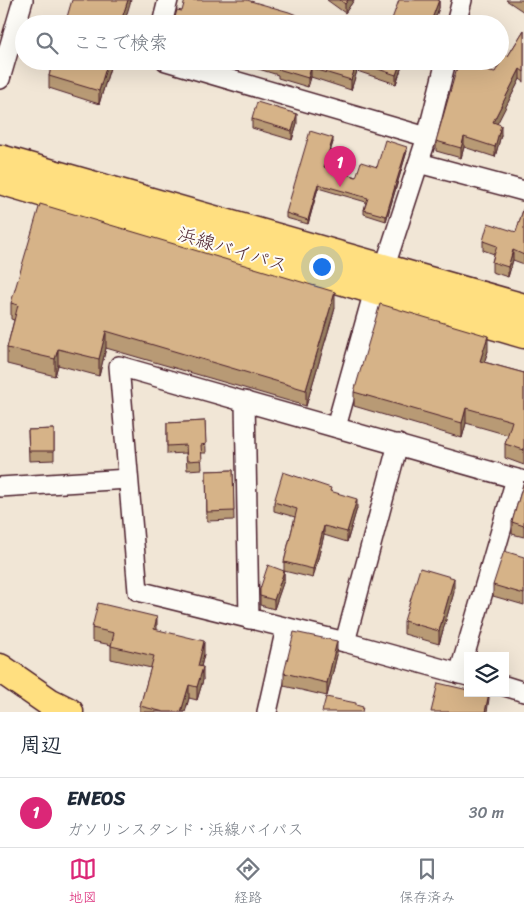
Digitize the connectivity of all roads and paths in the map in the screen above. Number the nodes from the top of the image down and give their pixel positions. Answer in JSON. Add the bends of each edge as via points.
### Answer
{"nodes":[{"id":1,"x":23,"y":0,"type":"edge"},
{"id":2,"x":168,"y":0,"type":"edge"},
{"id":3,"x":462,"y":0,"type":"edge"},
{"id":4,"x":19,"y":15,"type":"edge"},
{"id":5,"x":164,"y":15,"type":"edge"},
{"id":6,"x":458,"y":15,"type":"edge"},
{"id":7,"x":15,"y":27,"type":"edge"},
{"id":8,"x":197,"y":70,"type":"edge"},
{"id":9,"x":444,"y":70,"type":"edge"},
{"id":10,"x":0,"y":79,"type":"edge"},
{"id":11,"x":427,"y":136,"type":"junction"},
{"id":12,"x":0,"y":159,"type":"edge"},
{"id":13,"x":419,"y":163,"type":"junction"},
{"id":14,"x":0,"y":180,"type":"edge"},
{"id":15,"x":524,"y":191,"type":"edge"},
{"id":16,"x":379,"y":280,"type":"junction"},
{"id":17,"x":524,"y":308,"type":"edge"},
{"id":18,"x":524,"y":334,"type":"edge"},
{"id":19,"x":245,"y":401,"type":"junction"},
{"id":20,"x":336,"y":427,"type":"junction"},
{"id":21,"x":398,"y":444,"type":"junction"},
{"id":22,"x":128,"y":479,"type":"junction"},
{"id":23,"x":520,"y":480,"type":"edge"},
{"id":24,"x":0,"y":487,"type":"edge"},
{"id":25,"x":250,"y":619,"type":"junction"},
{"id":26,"x":286,"y":628,"type":"junction"},
{"id":27,"x":345,"y":642,"type":"junction"},
{"id":28,"x":0,"y":668,"type":"edge"},
{"id":29,"x":463,"y":675,"type":"edge"},
{"id":30,"x":509,"y":687,"type":"edge"},
{"id":31,"x":524,"y":692,"type":"edge"},
{"id":32,"x":69,"y":712,"type":"edge"},
{"id":33,"x":267,"y":712,"type":"edge"}],
"edges":[{"from":1,"to":4,"type":"street"},
{"from":2,"to":5,"type":"street"},
{"from":3,"to":6,"type":"street"},
{"from":7,"to":10,"type":"street"},
{"from":8,"to":11,"type":"street"},
{"from":9,"to":11,"type":"street"},
{"from":11,"to":13,"type":"street"},
{"from":12,"to":16,"type":"highway","name":"浜線バイパス"},
{"from":13,"to":15,"type":"street"},
{"from":13,"to":16,"type":"street"},
{"from":14,"to":16,"type":"highway","name":"浜線バイパス"},
{"from":16,"to":17,"type":"highway","name":"浜線バイパス"},
{"from":16,"to":18,"type":"highway","name":"浜線バイパス"},
{"from":16,"to":20,"type":"street"},
{"from":19,"to":20,"type":"street"},
{"from":19,"to":22,"type":"street","via":[[119,366]]},
{"from":19,"to":25,"type":"street"},
{"from":20,"to":21,"type":"street"},
{"from":21,"to":23,"type":"street"},
{"from":21,"to":27,"type":"street"},
{"from":22,"to":24,"type":"street"},
{"from":22,"to":25,"type":"street","via":[[138,591]]},
{"from":23,"to":29,"type":"street"},
{"from":25,"to":26,"type":"street"},
{"from":26,"to":27,"type":"street"},
{"from":26,"to":33,"type":"street"},
{"from":27,"to":29,"type":"street"},
{"from":28,"to":32,"type":"highway"},
{"from":30,"to":31,"type":"street"}]}
